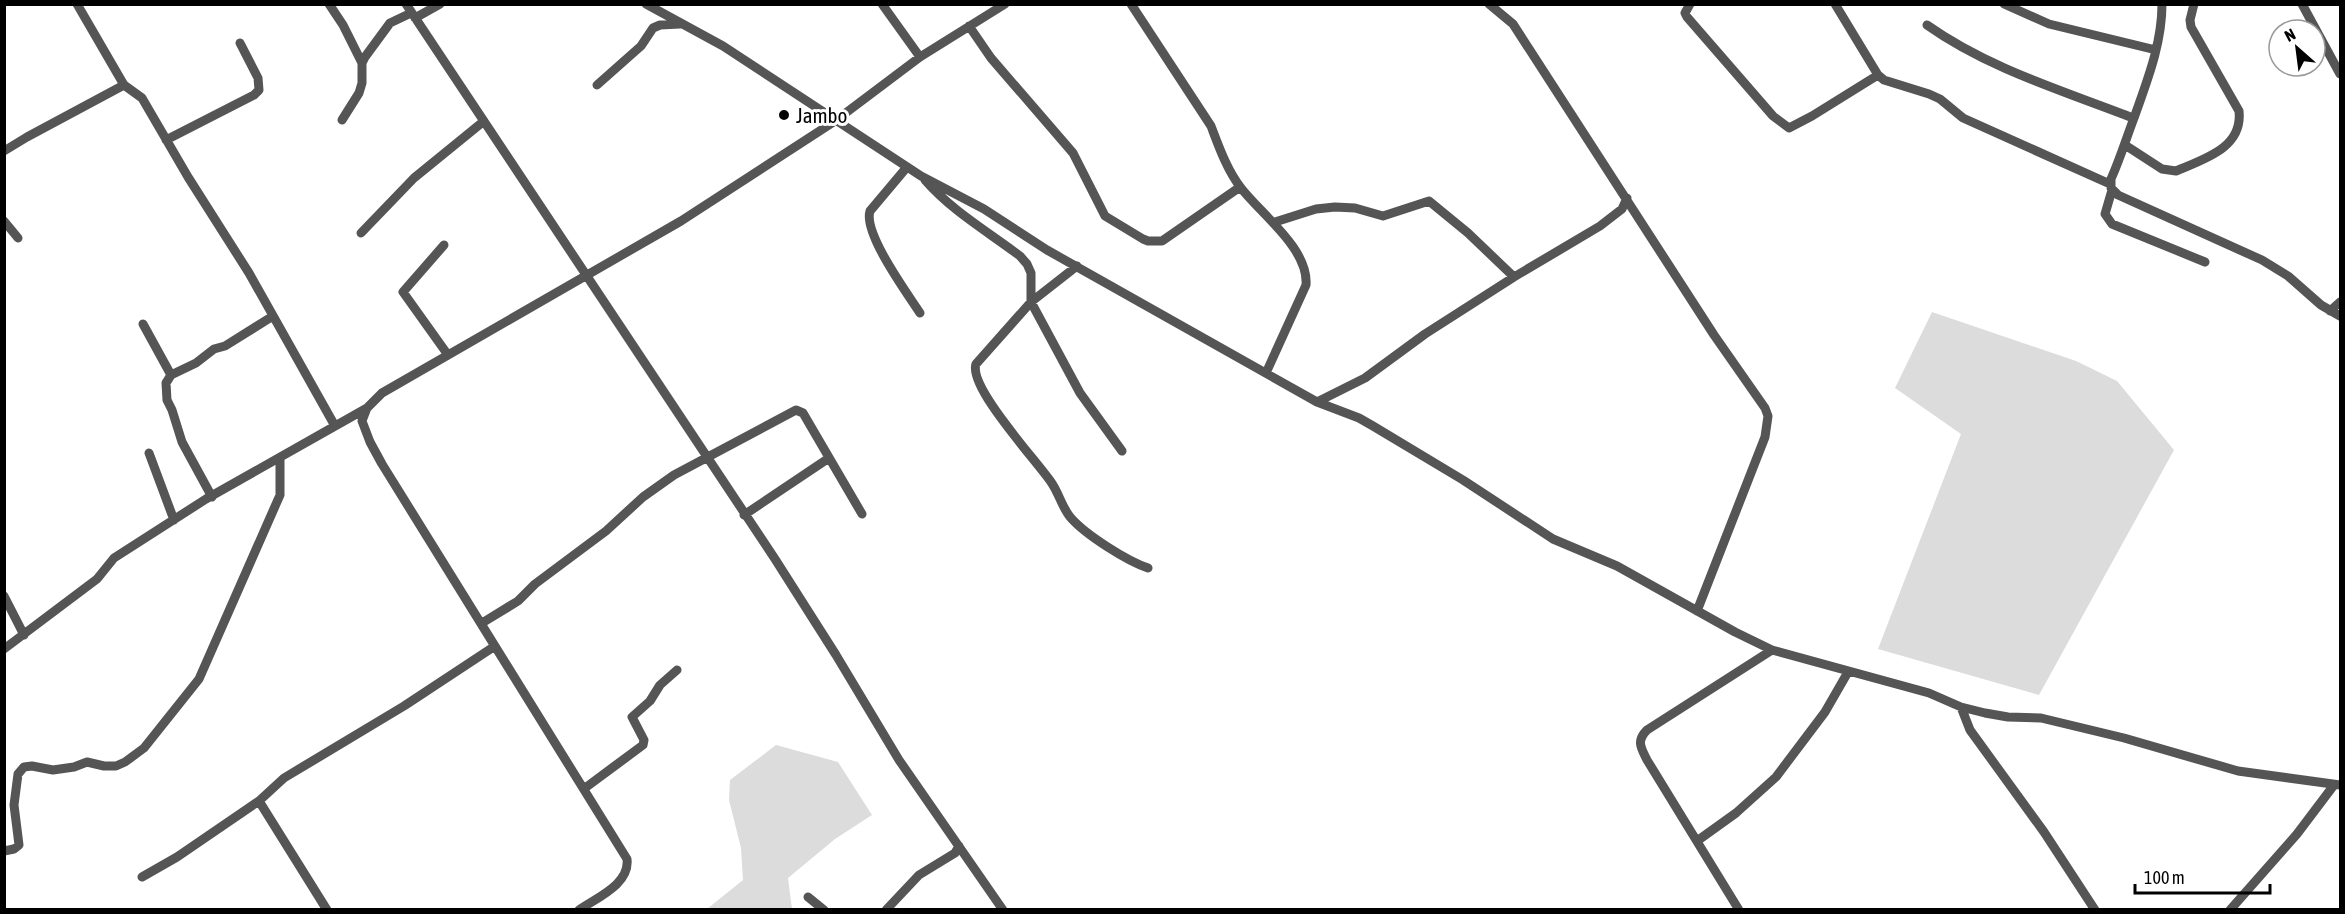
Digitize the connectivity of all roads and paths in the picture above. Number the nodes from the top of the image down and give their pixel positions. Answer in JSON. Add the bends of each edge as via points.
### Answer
{"nodes":[{"id":1,"x":77,"y":4,"type":"edge"},
{"id":2,"x":329,"y":4,"type":"edge"},
{"id":3,"x":440,"y":4,"type":"edge"},
{"id":4,"x":646,"y":4,"type":"edge"},
{"id":5,"x":882,"y":4,"type":"edge"},
{"id":6,"x":1005,"y":4,"type":"edge"},
{"id":7,"x":1131,"y":4,"type":"edge"},
{"id":8,"x":1489,"y":4,"type":"edge"},
{"id":9,"x":1690,"y":4,"type":"edge"},
{"id":10,"x":1835,"y":4,"type":"edge"},
{"id":11,"x":2004,"y":4,"type":"edge"},
{"id":12,"x":2162,"y":4,"type":"edge"},
{"id":13,"x":2194,"y":4,"type":"edge"},
{"id":14,"x":2302,"y":4,"type":"edge"},
{"id":15,"x":411,"y":12,"type":"edge"},
{"id":16,"x":682,"y":24,"type":"junction"},
{"id":17,"x":1927,"y":25,"type":"dead end"},
{"id":18,"x":969,"y":26,"type":"junction"},
{"id":19,"x":240,"y":43,"type":"dead end"},
{"id":20,"x":2156,"y":50,"type":"junction"},
{"id":21,"x":920,"y":57,"type":"junction"},
{"id":22,"x":363,"y":63,"type":"junction"},
{"id":23,"x":2340,"y":74,"type":"edge"},
{"id":24,"x":1878,"y":75,"type":"junction"},
{"id":25,"x":124,"y":85,"type":"junction"},
{"id":26,"x":597,"y":85,"type":"dead end"},
{"id":27,"x":2133,"y":118,"type":"junction"},
{"id":28,"x":342,"y":120,"type":"dead end"},
{"id":29,"x":484,"y":121,"type":"junction"},
{"id":30,"x":835,"y":121,"type":"junction"},
{"id":31,"x":166,"y":140,"type":"junction"},
{"id":32,"x":2125,"y":145,"type":"junction"},
{"id":33,"x":4,"y":151,"type":"edge"},
{"id":34,"x":907,"y":167,"type":"junction"},
{"id":35,"x":921,"y":176,"type":"junction"},
{"id":36,"x":1240,"y":187,"type":"junction"},
{"id":37,"x":2111,"y":187,"type":"junction"},
{"id":38,"x":1627,"y":198,"type":"junction"},
{"id":39,"x":4,"y":221,"type":"edge"},
{"id":40,"x":1275,"y":222,"type":"junction"},
{"id":41,"x":362,"y":233,"type":"dead end"},
{"id":42,"x":18,"y":238,"type":"dead end"},
{"id":43,"x":444,"y":245,"type":"dead end"},
{"id":44,"x":2205,"y":262,"type":"dead end"},
{"id":45,"x":1077,"y":266,"type":"junction"},
{"id":46,"x":587,"y":275,"type":"junction"},
{"id":47,"x":1514,"y":277,"type":"junction"},
{"id":48,"x":1031,"y":302,"type":"junction"},
{"id":49,"x":2340,"y":302,"type":"edge"},
{"id":50,"x":2330,"y":311,"type":"junction"},
{"id":51,"x":920,"y":313,"type":"dead end"},
{"id":52,"x":273,"y":316,"type":"junction"},
{"id":53,"x":2340,"y":316,"type":"edge"},
{"id":54,"x":143,"y":324,"type":"dead end"},
{"id":55,"x":448,"y":355,"type":"junction"},
{"id":56,"x":1266,"y":373,"type":"junction"},
{"id":57,"x":171,"y":375,"type":"junction"},
{"id":58,"x":1317,"y":402,"type":"junction"},
{"id":59,"x":367,"y":408,"type":"junction"},
{"id":60,"x":335,"y":426,"type":"junction"},
{"id":61,"x":1122,"y":451,"type":"dead end"},
{"id":62,"x":149,"y":453,"type":"dead end"},
{"id":63,"x":280,"y":458,"type":"junction"},
{"id":64,"x":829,"y":458,"type":"junction"},
{"id":65,"x":706,"y":459,"type":"junction"},
{"id":66,"x":212,"y":496,"type":"junction"},
{"id":67,"x":862,"y":514,"type":"dead end"},
{"id":68,"x":744,"y":515,"type":"junction"},
{"id":69,"x":174,"y":520,"type":"junction"},
{"id":70,"x":1148,"y":568,"type":"dead end"},
{"id":71,"x":4,"y":596,"type":"edge"},
{"id":72,"x":1697,"y":611,"type":"junction"},
{"id":73,"x":482,"y":623,"type":"junction"},
{"id":74,"x":24,"y":635,"type":"junction"},
{"id":75,"x":495,"y":646,"type":"junction"},
{"id":76,"x":4,"y":649,"type":"edge"},
{"id":77,"x":1772,"y":650,"type":"junction"},
{"id":78,"x":677,"y":670,"type":"dead end"},
{"id":79,"x":1848,"y":672,"type":"junction"},
{"id":80,"x":1961,"y":707,"type":"junction"},
{"id":81,"x":2337,"y":785,"type":"edge"},
{"id":82,"x":585,"y":788,"type":"junction"},
{"id":83,"x":259,"y":801,"type":"junction"},
{"id":84,"x":1697,"y":841,"type":"junction"},
{"id":85,"x":959,"y":846,"type":"junction"},
{"id":86,"x":4,"y":851,"type":"edge"},
{"id":87,"x":142,"y":877,"type":"dead end"},
{"id":88,"x":808,"y":897,"type":"dead end"},
{"id":89,"x":2089,"y":907,"type":"edge"},
{"id":90,"x":327,"y":909,"type":"edge"},
{"id":91,"x":579,"y":909,"type":"edge"},
{"id":92,"x":824,"y":909,"type":"edge"},
{"id":93,"x":886,"y":909,"type":"edge"},
{"id":94,"x":1002,"y":909,"type":"edge"},
{"id":95,"x":1739,"y":909,"type":"edge"},
{"id":96,"x":2230,"y":909,"type":"edge"}],
"edges":[{"from":1,"to":25,"type":"street"},
{"from":2,"to":22,"type":"street"},
{"from":3,"to":15,"type":"street"},
{"from":4,"to":16,"type":"street"},
{"from":5,"to":21,"type":"street"},
{"from":6,"to":18,"type":"street"},
{"from":7,"to":36,"type":"street","via":[[1211,126]]},
{"from":8,"to":38,"type":"street","via":[[1513,24]]},
{"from":9,"to":24,"type":"street","via":[[1684,13],[1687,17],[1773,116],[1789,128]]},
{"from":10,"to":24,"type":"street"},
{"from":11,"to":20,"type":"street","via":[[2049,24]]},
{"from":12,"to":20,"type":"street"},
{"from":13,"to":32,"type":"street","via":[[2191,27],[2239,111],[2241,124],[2236,135],[2211,155],[2168,172]]},
{"from":14,"to":23,"type":"street"},
{"from":15,"to":22,"type":"street","via":[[387,25]]},
{"from":15,"to":29,"type":"street"},
{"from":16,"to":26,"type":"street","via":[[653,28],[641,46]]},
{"from":16,"to":30,"type":"street","via":[[723,46]]},
{"from":17,"to":27,"type":"street","via":[[1959,46],[2034,81]]},
{"from":18,"to":21,"type":"street"},
{"from":18,"to":36,"type":"street","via":[[991,58],[1073,153],[1105,216],[1143,239],[1162,241]]},
{"from":19,"to":31,"type":"street","via":[[258,78],[259,90]]},
{"from":20,"to":27,"type":"street"},
{"from":21,"to":30,"type":"street"},
{"from":22,"to":28,"type":"street","via":[[359,93]]},
{"from":24,"to":37,"type":"street","via":[[1940,99],[1963,118]]},
{"from":25,"to":31,"type":"street","via":[[142,98]]},
{"from":25,"to":33,"type":"street"},
{"from":27,"to":32,"type":"street"},
{"from":29,"to":41,"type":"street","via":[[414,178]]},
{"from":29,"to":46,"type":"street"},
{"from":30,"to":34,"type":"street"},
{"from":30,"to":46,"type":"street","via":[[681,221]]},
{"from":31,"to":52,"type":"street"},
{"from":32,"to":37,"type":"street"},
{"from":34,"to":35,"type":"street"},
{"from":34,"to":51,"type":"street","via":[[868,215],[876,242]]},
{"from":35,"to":45,"type":"street"},
{"from":35,"to":48,"type":"street","via":[[960,214],[1028,264]]},
{"from":36,"to":40,"type":"street"},
{"from":37,"to":44,"type":"street","via":[[2105,214],[2112,224]]},
{"from":37,"to":50,"type":"street","via":[[2118,195],[2262,260]]},
{"from":38,"to":47,"type":"street","via":[[1616,215]]},
{"from":38,"to":72,"type":"street","via":[[1768,416],[1765,436]]},
{"from":39,"to":42,"type":"street"},
{"from":40,"to":47,"type":"street","via":[[1335,207],[1383,216],[1429,201]]},
{"from":40,"to":56,"type":"street","via":[[1300,261],[1306,280]]},
{"from":43,"to":55,"type":"street","via":[[403,292]]},
{"from":45,"to":48,"type":"street"},
{"from":45,"to":56,"type":"street"},
{"from":46,"to":55,"type":"street"},
{"from":46,"to":65,"type":"street"},
{"from":47,"to":58,"type":"street","via":[[1365,378]]},
{"from":48,"to":61,"type":"street","via":[[1080,393]]},
{"from":48,"to":70,"type":"street","via":[[976,364],[974,374],[979,386],[1053,484],[1070,517],[1136,564]]},
{"from":49,"to":50,"type":"street"},
{"from":50,"to":53,"type":"street"},
{"from":52,"to":57,"type":"street"},
{"from":52,"to":60,"type":"street"},
{"from":54,"to":57,"type":"street"},
{"from":55,"to":59,"type":"street","via":[[382,393]]},
{"from":56,"to":58,"type":"street"},
{"from":57,"to":66,"type":"street","via":[[166,383],[167,400],[182,442]]},
{"from":58,"to":72,"type":"street","via":[[1373,426],[1552,539],[1617,566]]},
{"from":59,"to":60,"type":"street"},
{"from":59,"to":73,"type":"street","via":[[362,421],[370,442]]},
{"from":60,"to":63,"type":"street"},
{"from":62,"to":69,"type":"street"},
{"from":63,"to":66,"type":"street"},
{"from":63,"to":86,"type":"street","via":[[280,495],[199,679],[144,748],[125,762],[104,766],[87,762],[53,770],[24,767],[18,774],[14,805],[19,844]]},
{"from":64,"to":65,"type":"street","via":[[803,413],[796,410]]},
{"from":64,"to":67,"type":"street"},
{"from":64,"to":68,"type":"street"},
{"from":65,"to":68,"type":"street"},
{"from":65,"to":73,"type":"street","via":[[643,497],[518,601]]},
{"from":66,"to":69,"type":"street"},
{"from":68,"to":85,"type":"street"},
{"from":69,"to":74,"type":"street","via":[[114,558],[97,579]]},
{"from":71,"to":74,"type":"street"},
{"from":72,"to":77,"type":"street"},
{"from":73,"to":75,"type":"street"},
{"from":74,"to":76,"type":"street"},
{"from":75,"to":82,"type":"street"},
{"from":75,"to":83,"type":"street","via":[[284,778]]},
{"from":77,"to":79,"type":"street"},
{"from":77,"to":84,"type":"street","via":[[1641,736],[1640,747]]},
{"from":78,"to":82,"type":"street","via":[[632,717],[643,745]]},
{"from":79,"to":80,"type":"street","via":[[1929,693]]},
{"from":79,"to":84,"type":"street","via":[[1825,712],[1776,777]]},
{"from":80,"to":81,"type":"street","via":[[2008,717],[2041,718],[2238,771]]},
{"from":80,"to":89,"type":"street","via":[[1970,730],[2044,832]]},
{"from":81,"to":96,"type":"street"},
{"from":82,"to":91,"type":"street","via":[[627,859],[628,868],[624,878]]},
{"from":83,"to":87,"type":"street"},
{"from":83,"to":90,"type":"street"},
{"from":84,"to":95,"type":"street"},
{"from":85,"to":93,"type":"street","via":[[955,854],[920,875]]},
{"from":85,"to":94,"type":"street"},
{"from":88,"to":92,"type":"street"}]}
